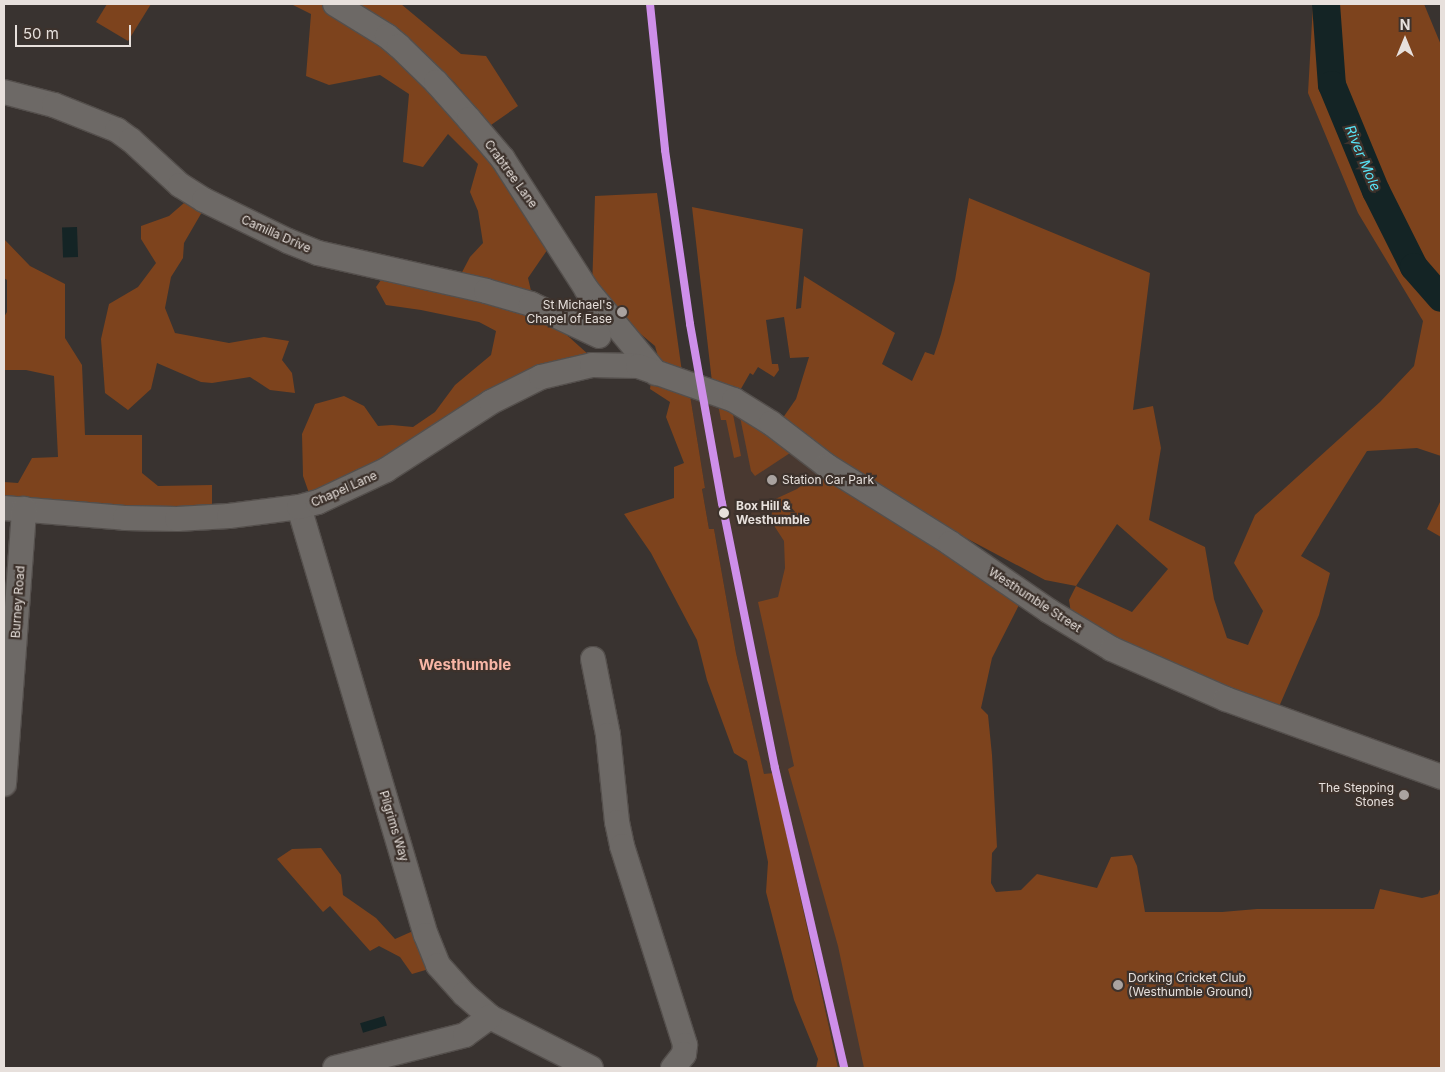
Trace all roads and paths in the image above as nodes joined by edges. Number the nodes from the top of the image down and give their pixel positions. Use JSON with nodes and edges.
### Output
{"nodes":[{"id":1,"x":335,"y":4,"type":"edge"},
{"id":2,"x":4,"y":92,"type":"edge"},
{"id":3,"x":647,"y":369,"type":"junction"},
{"id":4,"x":299,"y":507,"type":"junction"},
{"id":5,"x":14,"y":509,"type":"edge"},
{"id":6,"x":593,"y":659,"type":"dead end"},
{"id":7,"x":1441,"y":778,"type":"edge"},
{"id":8,"x":4,"y":784,"type":"edge"},
{"id":9,"x":490,"y":1017,"type":"junction"},
{"id":10,"x":335,"y":1068,"type":"edge"},
{"id":11,"x":592,"y":1068,"type":"edge"},
{"id":12,"x":673,"y":1068,"type":"edge"}],
"edges":[{"from":1,"to":3,"type":"street","name":"Crabtree Lane"},
{"from":2,"to":3,"type":"street","name":"Camilla Drive"},
{"from":3,"to":4,"type":"street","name":"Chapel Lane"},
{"from":3,"to":7,"type":"street","name":"Westhumble Street"},
{"from":4,"to":5,"type":"street","name":"Chapel Lane"},
{"from":4,"to":9,"type":"street","name":"Pilgrims Way"},
{"from":5,"to":8,"type":"street","name":"Burney Road"},
{"from":6,"to":12,"type":"street"},
{"from":9,"to":10,"type":"street"},
{"from":9,"to":11,"type":"street","name":"Pilgrims Way"}]}
